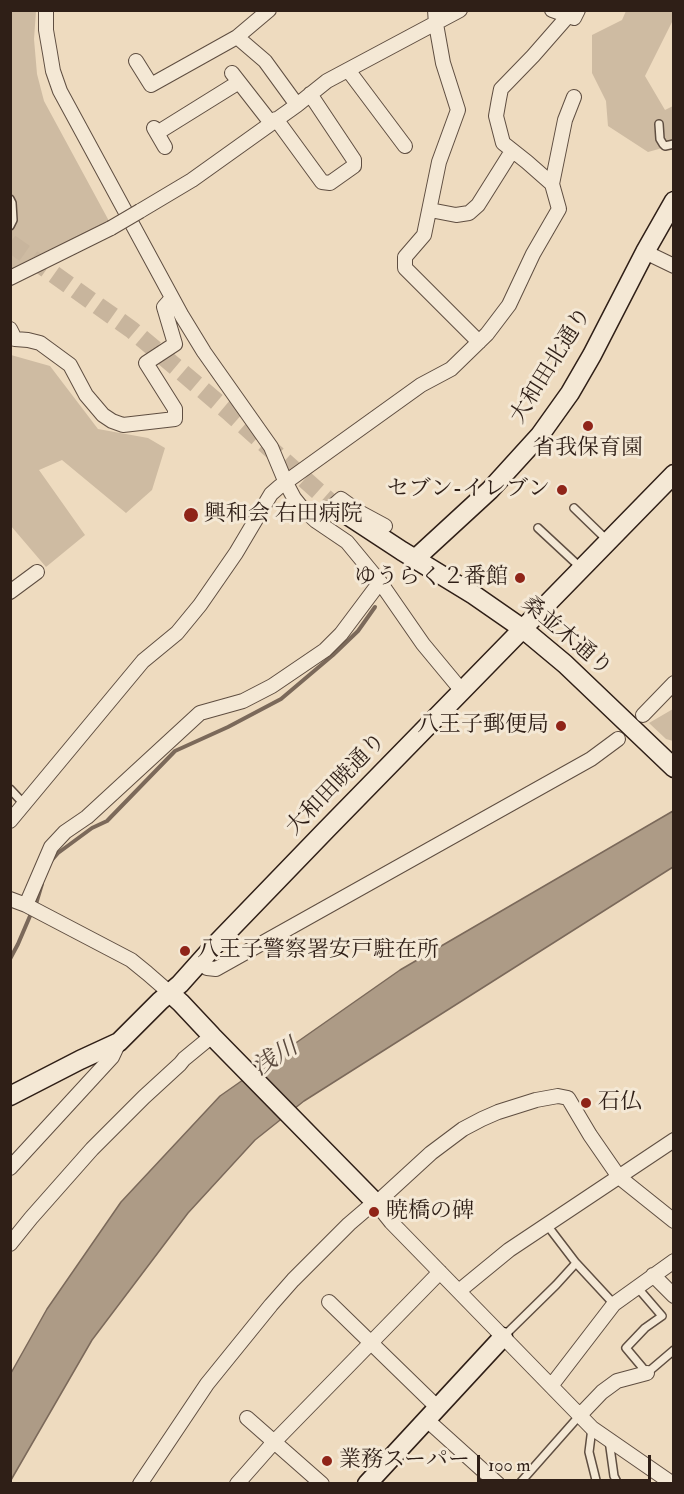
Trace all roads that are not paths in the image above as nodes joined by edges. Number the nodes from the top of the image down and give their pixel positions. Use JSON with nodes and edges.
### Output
{"nodes":[{"id":1,"x":46,"y":10,"type":"edge"},
{"id":2,"x":269,"y":10,"type":"edge"},
{"id":3,"x":460,"y":10,"type":"edge"},
{"id":4,"x":552,"y":10,"type":"edge"},
{"id":5,"x":573,"y":13,"type":"edge"},
{"id":6,"x":435,"y":17,"type":"edge"},
{"id":7,"x":237,"y":37,"type":"junction"},
{"id":8,"x":136,"y":61,"type":"dead end"},
{"id":9,"x":348,"y":70,"type":"junction"},
{"id":10,"x":310,"y":94,"type":"junction"},
{"id":11,"x":574,"y":97,"type":"dead end"},
{"id":12,"x":297,"y":105,"type":"junction"},
{"id":13,"x":274,"y":121,"type":"junction"},
{"id":14,"x":659,"y":124,"type":"dead end"},
{"id":15,"x":674,"y":144,"type":"edge"},
{"id":16,"x":405,"y":146,"type":"dead end"},
{"id":17,"x":165,"y":147,"type":"dead end"},
{"id":18,"x":512,"y":151,"type":"junction"},
{"id":19,"x":552,"y":184,"type":"junction"},
{"id":20,"x":10,"y":200,"type":"edge"},
{"id":21,"x":674,"y":201,"type":"edge"},
{"id":22,"x":430,"y":210,"type":"junction"},
{"id":23,"x":10,"y":226,"type":"edge"},
{"id":24,"x":645,"y":252,"type":"junction"},
{"id":25,"x":674,"y":266,"type":"edge"},
{"id":26,"x":10,"y":278,"type":"edge"},
{"id":27,"x":172,"y":298,"type":"junction"},
{"id":28,"x":10,"y":329,"type":"edge"},
{"id":29,"x":478,"y":342,"type":"junction"},
{"id":30,"x":674,"y":474,"type":"edge"},
{"id":31,"x":286,"y":483,"type":"junction"},
{"id":32,"x":574,"y":508,"type":"dead end"},
{"id":33,"x":338,"y":509,"type":"tunnel mouth"},
{"id":34,"x":316,"y":521,"type":"junction"},
{"id":35,"x":385,"y":526,"type":"dead end"},
{"id":36,"x":538,"y":528,"type":"dead end"},
{"id":37,"x":608,"y":541,"type":"junction"},
{"id":38,"x":415,"y":560,"type":"junction"},
{"id":39,"x":582,"y":568,"type":"junction"},
{"id":40,"x":38,"y":572,"type":"dead end"},
{"id":41,"x":380,"y":582,"type":"junction"},
{"id":42,"x":10,"y":592,"type":"edge"},
{"id":43,"x":523,"y":629,"type":"junction"},
{"id":44,"x":674,"y":683,"type":"edge"},
{"id":45,"x":462,"y":691,"type":"junction"},
{"id":46,"x":643,"y":715,"type":"dead end"},
{"id":47,"x":618,"y":739,"type":"dead end"},
{"id":48,"x":674,"y":768,"type":"edge"},
{"id":49,"x":10,"y":789,"type":"edge"},
{"id":50,"x":24,"y":804,"type":"junction"},
{"id":51,"x":10,"y":821,"type":"edge"},
{"id":52,"x":10,"y":900,"type":"edge"},
{"id":53,"x":26,"y":905,"type":"junction"},
{"id":54,"x":201,"y":962,"type":"junction"},
{"id":55,"x":170,"y":993,"type":"junction"},
{"id":56,"x":215,"y":1039,"type":"junction"},
{"id":57,"x":119,"y":1042,"type":"junction"},
{"id":58,"x":10,"y":1096,"type":"edge"},
{"id":59,"x":674,"y":1140,"type":"edge"},
{"id":60,"x":10,"y":1168,"type":"edge"},
{"id":61,"x":619,"y":1177,"type":"junction"},
{"id":62,"x":372,"y":1199,"type":"junction"},
{"id":63,"x":674,"y":1221,"type":"edge"},
{"id":64,"x":547,"y":1225,"type":"junction"},
{"id":65,"x":10,"y":1244,"type":"edge"},
{"id":66,"x":674,"y":1261,"type":"edge"},
{"id":67,"x":576,"y":1263,"type":"junction"},
{"id":68,"x":440,"y":1272,"type":"junction"},
{"id":69,"x":653,"y":1275,"type":"junction"},
{"id":70,"x":637,"y":1287,"type":"junction"},
{"id":71,"x":459,"y":1292,"type":"junction"},
{"id":72,"x":674,"y":1296,"type":"edge"},
{"id":73,"x":329,"y":1302,"type":"dead end"},
{"id":74,"x":614,"y":1304,"type":"junction"},
{"id":75,"x":503,"y":1337,"type":"junction"},
{"id":76,"x":370,"y":1343,"type":"junction"},
{"id":77,"x":674,"y":1350,"type":"edge"},
{"id":78,"x":647,"y":1373,"type":"junction"},
{"id":79,"x":551,"y":1386,"type":"junction"},
{"id":80,"x":432,"y":1414,"type":"junction"},
{"id":81,"x":580,"y":1415,"type":"junction"},
{"id":82,"x":248,"y":1418,"type":"dead end"},
{"id":83,"x":592,"y":1428,"type":"junction"},
{"id":84,"x":609,"y":1439,"type":"junction"},
{"id":85,"x":274,"y":1442,"type":"junction"},
{"id":86,"x":140,"y":1484,"type":"edge"},
{"id":87,"x":237,"y":1484,"type":"edge"},
{"id":88,"x":322,"y":1484,"type":"edge"},
{"id":89,"x":367,"y":1484,"type":"edge"},
{"id":90,"x":498,"y":1484,"type":"edge"},
{"id":91,"x":519,"y":1484,"type":"edge"},
{"id":92,"x":597,"y":1484,"type":"edge"},
{"id":93,"x":618,"y":1484,"type":"edge"},
{"id":94,"x":673,"y":1484,"type":"edge"}],
"edges":[{"from":1,"to":27,"type":"street"},
{"from":2,"to":7,"type":"street"},
{"from":3,"to":6,"type":"street"},
{"from":4,"to":5,"type":"street"},
{"from":5,"to":18,"type":"street"},
{"from":6,"to":9,"type":"street"},
{"from":6,"to":22,"type":"street"},
{"from":7,"to":8,"type":"street"},
{"from":7,"to":12,"type":"street"},
{"from":9,"to":10,"type":"street"},
{"from":9,"to":16,"type":"street"},
{"from":10,"to":12,"type":"street"},
{"from":10,"to":13,"type":"street"},
{"from":11,"to":19,"type":"street"},
{"from":12,"to":13,"type":"street"},
{"from":13,"to":17,"type":"street"},
{"from":13,"to":26,"type":"street","bridge":true},
{"from":14,"to":15,"type":"lane"},
{"from":18,"to":19,"type":"street"},
{"from":18,"to":22,"type":"street"},
{"from":19,"to":29,"type":"street"},
{"from":20,"to":23,"type":"lane"},
{"from":21,"to":24,"type":"street","name":"大和田北通り"},
{"from":22,"to":29,"type":"street"},
{"from":24,"to":25,"type":"street"},
{"from":24,"to":38,"type":"street","name":"大和田北通り"},
{"from":27,"to":28,"type":"street"},
{"from":27,"to":31,"type":"street"},
{"from":29,"to":31,"type":"street"},
{"from":30,"to":37,"type":"street","name":"大和田暁通り"},
{"from":31,"to":34,"type":"street"},
{"from":31,"to":50,"type":"street"},
{"from":32,"to":37,"type":"lane"},
{"from":33,"to":38,"type":"street","name":"桑並木通り"},
{"from":34,"to":35,"type":"street"},
{"from":34,"to":41,"type":"street"},
{"from":36,"to":39,"type":"lane"},
{"from":37,"to":39,"type":"street","name":"大和田暁通り"},
{"from":38,"to":43,"type":"street","name":"桑並木通り"},
{"from":39,"to":43,"type":"street","name":"大和田暁通り"},
{"from":40,"to":42,"type":"street"},
{"from":41,"to":45,"type":"street"},
{"from":41,"to":53,"type":"street"},
{"from":43,"to":45,"type":"street","name":"大和田暁通り"},
{"from":43,"to":48,"type":"street","name":"桑並木通り"},
{"from":44,"to":46,"type":"street"},
{"from":45,"to":54,"type":"street","name":"大和田暁通り"},
{"from":47,"to":54,"type":"street"},
{"from":49,"to":50,"type":"lane"},
{"from":50,"to":51,"type":"street"},
{"from":52,"to":53,"type":"street"},
{"from":53,"to":55,"type":"street"},
{"from":54,"to":55,"type":"street","name":"大和田暁通り"},
{"from":55,"to":56,"type":"street"},
{"from":55,"to":57,"type":"street","name":"大和田暁通り"},
{"from":56,"to":62,"type":"street"},
{"from":56,"to":65,"type":"street"},
{"from":57,"to":58,"type":"street","name":"大和田暁通り"},
{"from":57,"to":60,"type":"street"},
{"from":59,"to":61,"type":"street"},
{"from":61,"to":62,"type":"street"},
{"from":61,"to":63,"type":"street"},
{"from":61,"to":64,"type":"street"},
{"from":62,"to":68,"type":"street"},
{"from":62,"to":86,"type":"street"},
{"from":64,"to":67,"type":"lane"},
{"from":64,"to":71,"type":"street"},
{"from":66,"to":69,"type":"street"},
{"from":67,"to":74,"type":"lane"},
{"from":67,"to":75,"type":"lane"},
{"from":68,"to":71,"type":"street"},
{"from":68,"to":76,"type":"street"},
{"from":69,"to":70,"type":"street"},
{"from":69,"to":72,"type":"street"},
{"from":70,"to":74,"type":"street"},
{"from":70,"to":78,"type":"lane"},
{"from":71,"to":75,"type":"street"},
{"from":73,"to":76,"type":"street"},
{"from":74,"to":79,"type":"street"},
{"from":75,"to":79,"type":"street"},
{"from":75,"to":80,"type":"street"},
{"from":76,"to":80,"type":"street"},
{"from":76,"to":85,"type":"street"},
{"from":77,"to":78,"type":"lane"},
{"from":78,"to":81,"type":"street"},
{"from":79,"to":81,"type":"street"},
{"from":80,"to":89,"type":"street"},
{"from":80,"to":90,"type":"street"},
{"from":81,"to":83,"type":"street"},
{"from":81,"to":91,"type":"lane"},
{"from":82,"to":85,"type":"street"},
{"from":83,"to":84,"type":"street"},
{"from":83,"to":92,"type":"lane"},
{"from":84,"to":93,"type":"lane"},
{"from":84,"to":94,"type":"street"},
{"from":85,"to":87,"type":"street"},
{"from":85,"to":88,"type":"street"}]}
